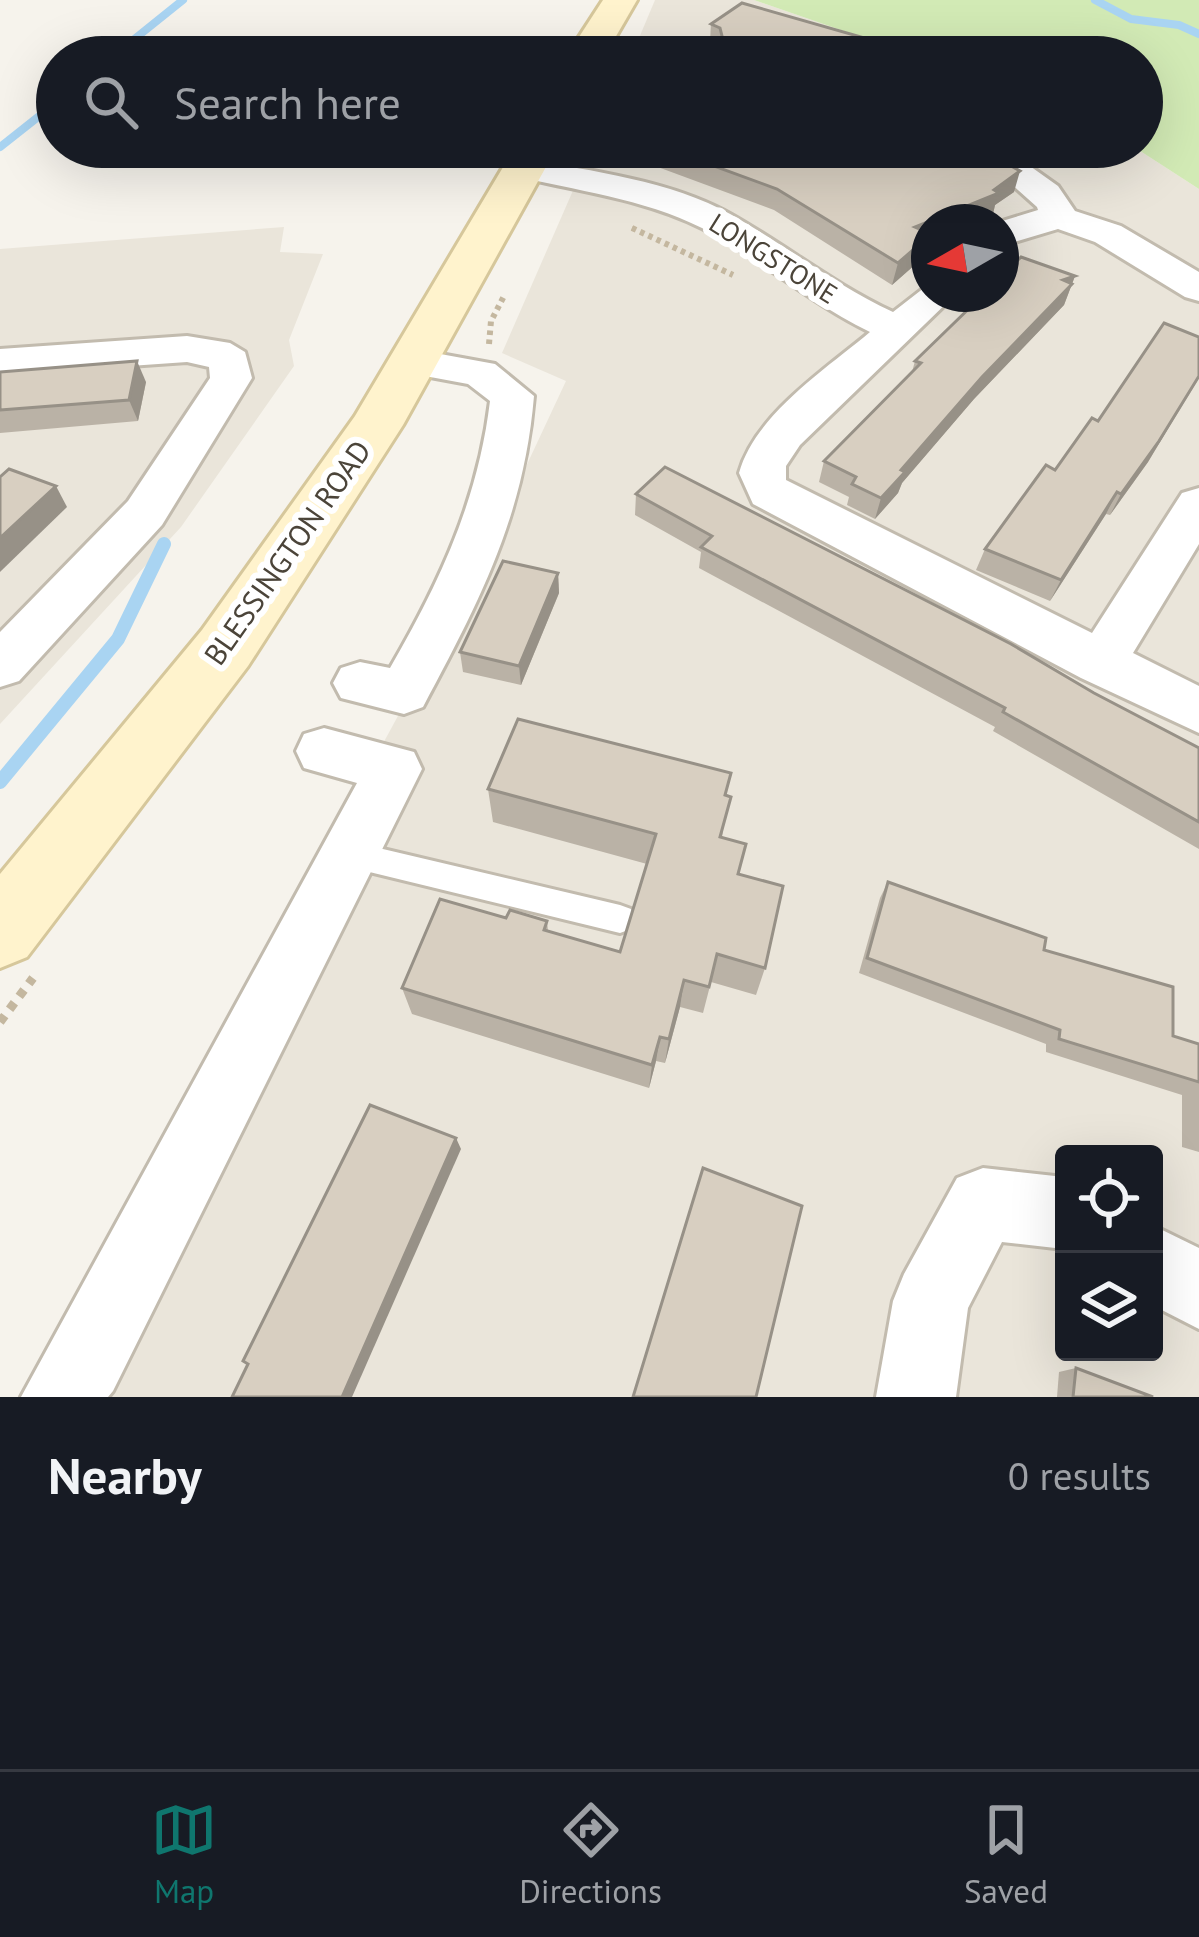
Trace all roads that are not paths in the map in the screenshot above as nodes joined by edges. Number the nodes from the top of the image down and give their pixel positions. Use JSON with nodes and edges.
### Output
{"nodes":[{"id":1,"x":620,"y":0,"type":"edge"},
{"id":2,"x":598,"y":36,"type":"edge"},
{"id":3,"x":524,"y":168,"type":"edge"},
{"id":4,"x":564,"y":168,"type":"edge"},
{"id":5,"x":1003,"y":168,"type":"edge"},
{"id":6,"x":1060,"y":218,"type":"junction"},
{"id":7,"x":1019,"y":226,"type":"edge"},
{"id":8,"x":1199,"y":289,"type":"edge"},
{"id":9,"x":916,"y":312,"type":"edge"},
{"id":10,"x":897,"y":330,"type":"junction"},
{"id":11,"x":0,"y":362,"type":"edge"},
{"id":12,"x":413,"y":362,"type":"junction"},
{"id":13,"x":1191,"y":534,"type":"edge"},
{"id":14,"x":1100,"y":663,"type":"junction"},
{"id":15,"x":0,"y":666,"type":"edge"},
{"id":16,"x":361,"y":683,"type":"dead end"},
{"id":17,"x":1199,"y":711,"type":"edge"},
{"id":18,"x":324,"y":751,"type":"dead end"},
{"id":19,"x":350,"y":854,"type":"junction"},
{"id":20,"x":620,"y":919,"type":"dead end"},
{"id":21,"x":0,"y":932,"type":"edge"},
{"id":22,"x":1055,"y":1212,"type":"edge"},
{"id":23,"x":1163,"y":1269,"type":"edge"},
{"id":24,"x":1199,"y":1291,"type":"edge"},
{"id":25,"x":61,"y":1397,"type":"edge"},
{"id":26,"x":916,"y":1397,"type":"edge"}],
"edges":[{"from":1,"to":2,"type":"main road"},
{"from":3,"to":12,"type":"main road","name":"BLESSINGTON ROAD"},
{"from":4,"to":10,"type":"street","name":"LONGSTONE"},
{"from":5,"to":6,"type":"street"},
{"from":6,"to":7,"type":"street"},
{"from":6,"to":8,"type":"street"},
{"from":9,"to":10,"type":"street"},
{"from":10,"to":14,"type":"street"},
{"from":11,"to":15,"type":"street"},
{"from":12,"to":16,"type":"street"},
{"from":12,"to":21,"type":"main road","name":"BLESSINGTON ROAD"},
{"from":13,"to":14,"type":"street"},
{"from":14,"to":17,"type":"street"},
{"from":18,"to":19,"type":"street"},
{"from":19,"to":20,"type":"lane"},
{"from":19,"to":25,"type":"street"},
{"from":22,"to":26,"type":"street"},
{"from":23,"to":24,"type":"street"}]}
